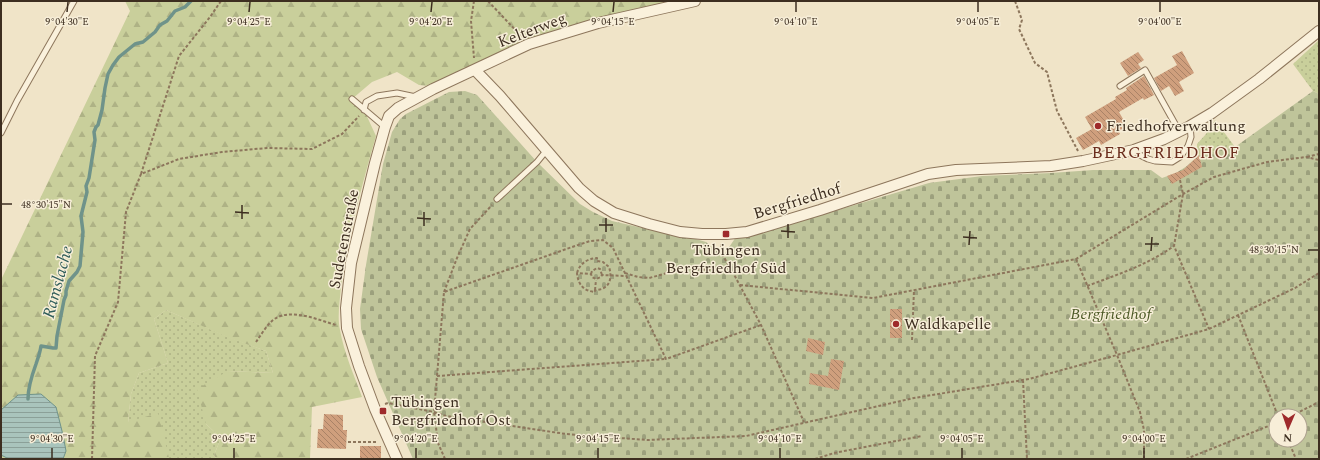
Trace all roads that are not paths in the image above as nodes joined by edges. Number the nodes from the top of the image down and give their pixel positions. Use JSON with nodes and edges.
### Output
{"nodes":[{"id":1,"x":74,"y":1,"type":"edge"},
{"id":2,"x":695,"y":1,"type":"edge"},
{"id":3,"x":1319,"y":31,"type":"edge"},
{"id":4,"x":475,"y":70,"type":"junction"},
{"id":5,"x":1120,"y":86,"type":"dead end"},
{"id":6,"x":417,"y":98,"type":"junction"},
{"id":7,"x":352,"y":99,"type":"dead end"},
{"id":8,"x":364,"y":110,"type":"junction"},
{"id":9,"x":1190,"y":126,"type":"junction"},
{"id":10,"x":385,"y":127,"type":"junction"},
{"id":11,"x":1179,"y":131,"type":"junction"},
{"id":12,"x":1,"y":134,"type":"edge"},
{"id":13,"x":1134,"y":150,"type":"junction"},
{"id":14,"x":546,"y":151,"type":"junction"},
{"id":15,"x":497,"y":199,"type":"road end"},
{"id":16,"x":397,"y":459,"type":"edge"}],
"edges":[{"from":1,"to":12,"type":"lane"},
{"from":2,"to":4,"type":"street","name":"Kelterweg"},
{"from":3,"to":9,"type":"street","name":"Bergfriedhof"},
{"from":4,"to":6,"type":"street","name":"Sudetenstraße"},
{"from":4,"to":14,"type":"street","name":"Bergfriedhof"},
{"from":5,"to":11,"type":"lane"},
{"from":6,"to":8,"type":"lane"},
{"from":6,"to":10,"type":"street","name":"Sudetenstraße"},
{"from":7,"to":8,"type":"lane"},
{"from":8,"to":10,"type":"lane"},
{"from":9,"to":11,"type":"street","name":"Bergfriedhof"},
{"from":9,"to":13,"type":"lane"},
{"from":10,"to":16,"type":"street","name":"Sudetenstraße"},
{"from":11,"to":13,"type":"street","name":"Bergfriedhof"},
{"from":13,"to":14,"type":"street","name":"Bergfriedhof"},
{"from":14,"to":15,"type":"lane"}]}
